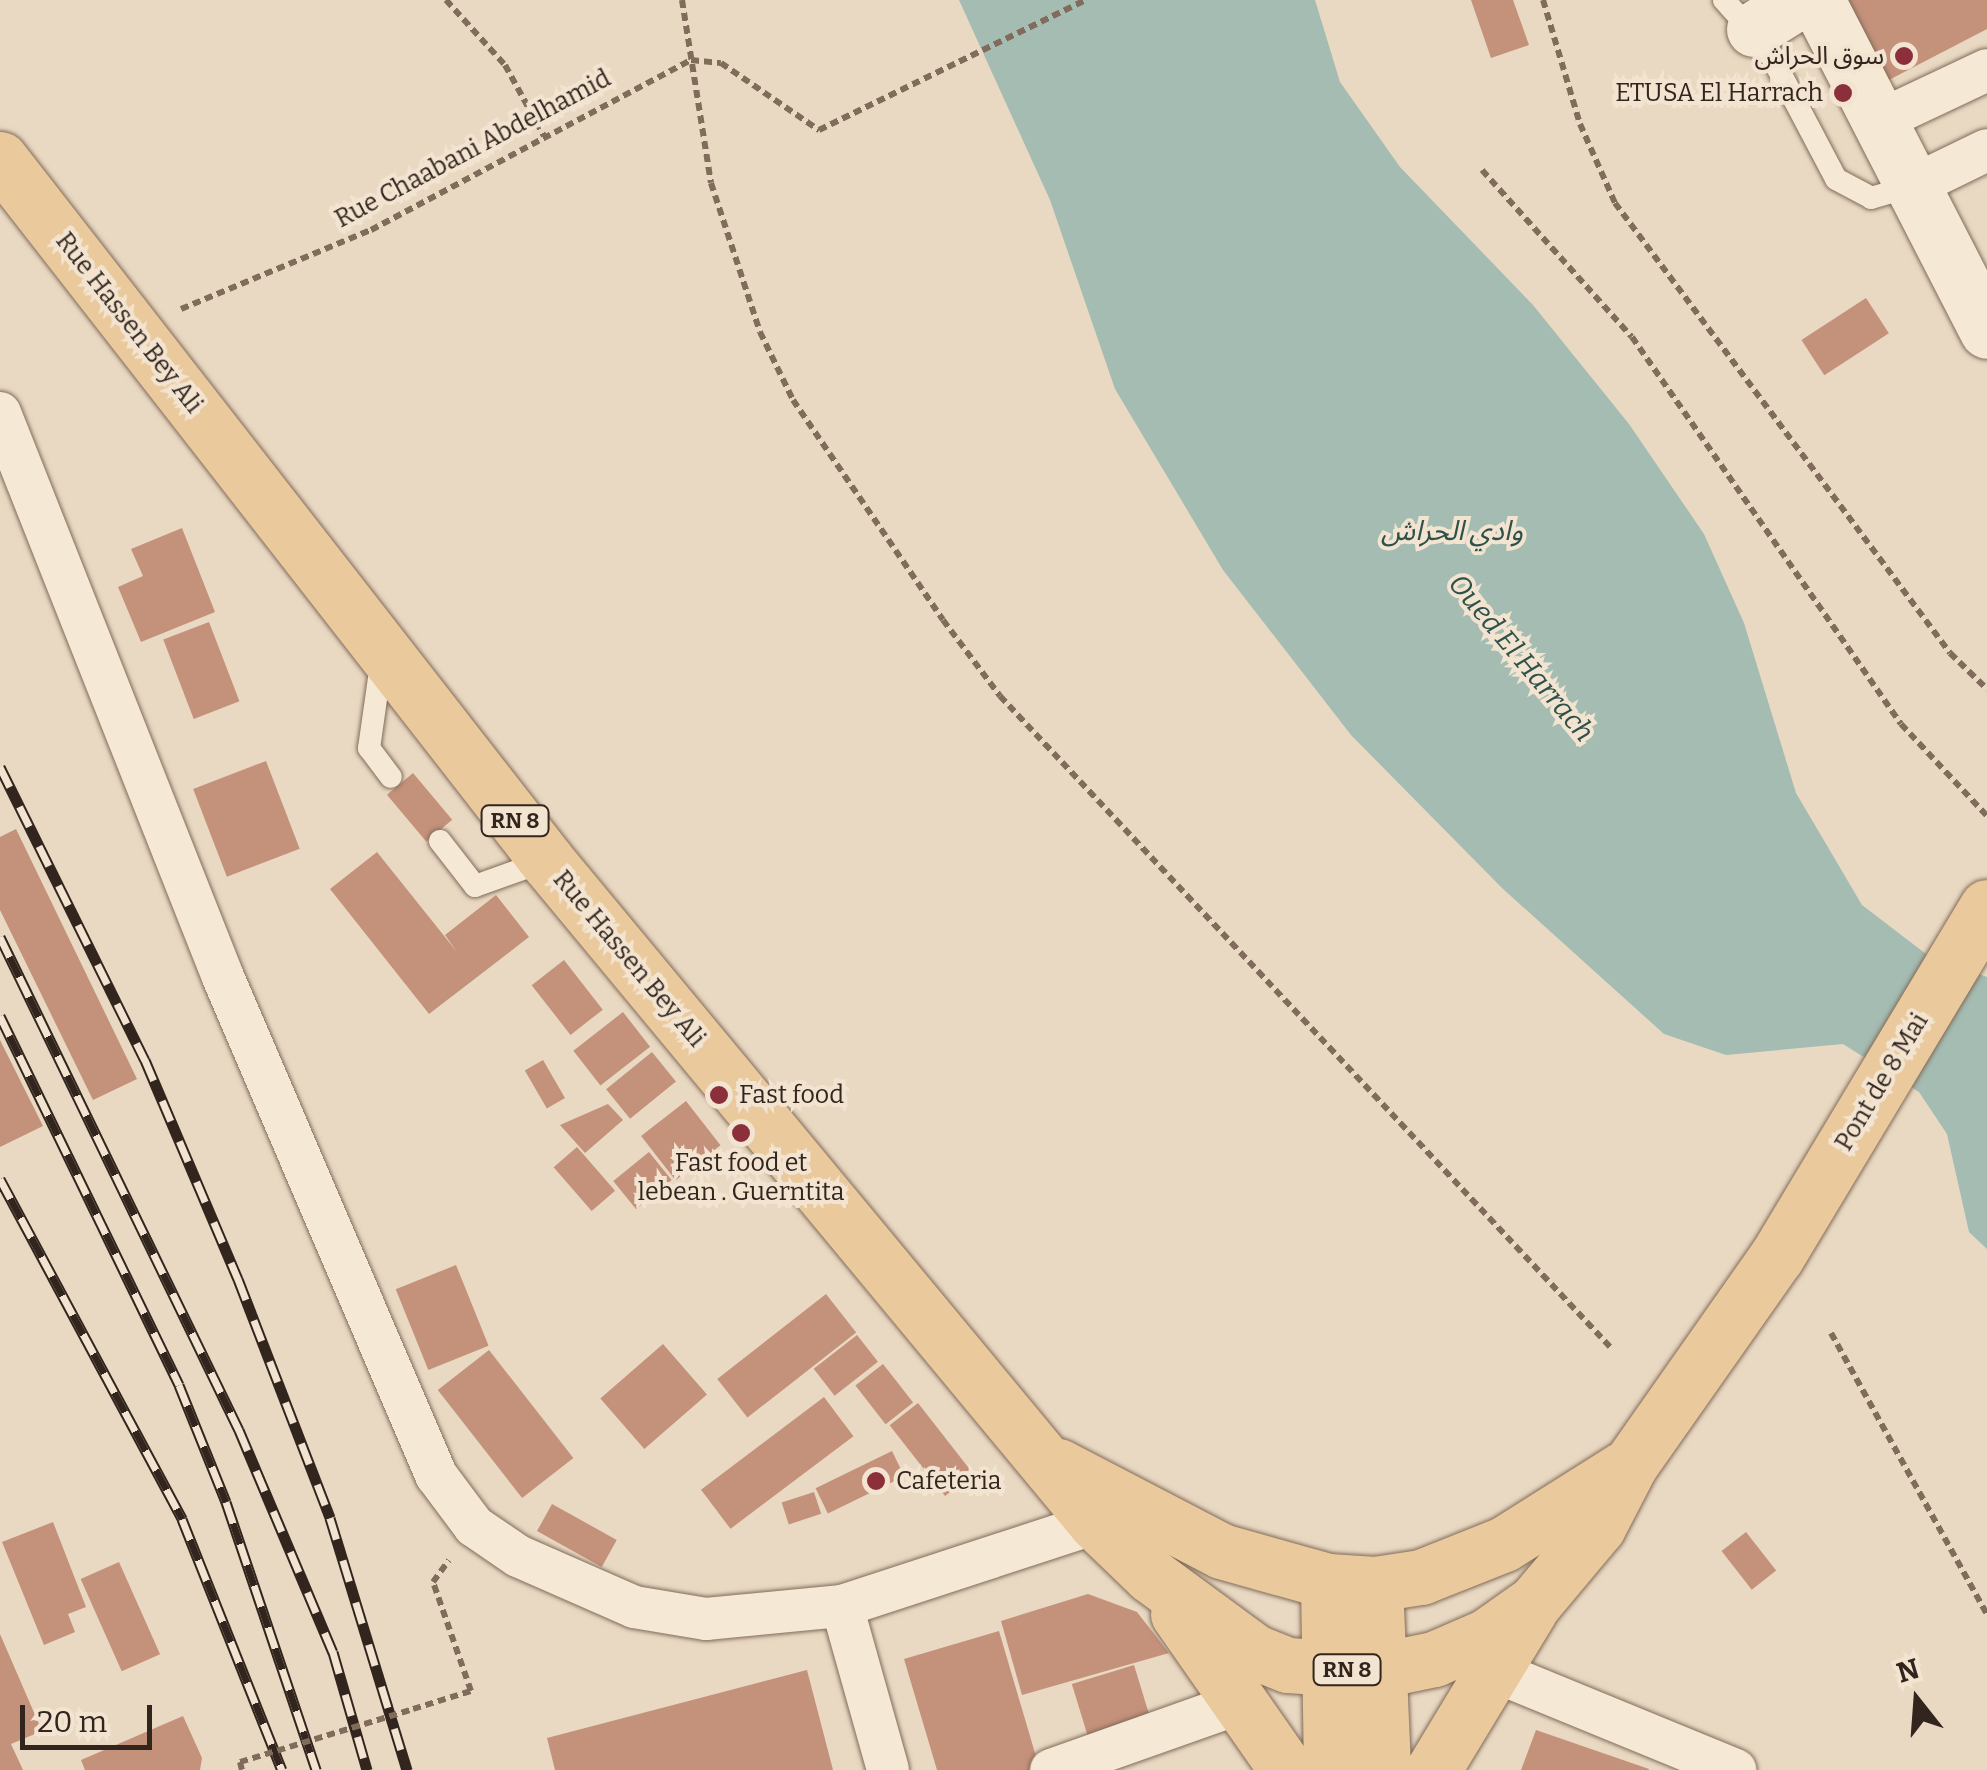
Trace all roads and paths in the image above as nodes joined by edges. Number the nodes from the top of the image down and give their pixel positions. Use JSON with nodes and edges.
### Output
{"nodes":[{"id":1,"x":446,"y":0,"type":"edge"},
{"id":2,"x":682,"y":0,"type":"edge"},
{"id":3,"x":1085,"y":0,"type":"edge"},
{"id":4,"x":1543,"y":0,"type":"edge"},
{"id":5,"x":1800,"y":0,"type":"edge"},
{"id":6,"x":1817,"y":0,"type":"edge"},
{"id":7,"x":1739,"y":14,"type":"edge"},
{"id":8,"x":690,"y":60,"type":"junction"},
{"id":9,"x":1987,"y":70,"type":"edge"},
{"id":10,"x":1879,"y":121,"type":"junction"},
{"id":11,"x":544,"y":136,"type":"junction"},
{"id":12,"x":1987,"y":150,"type":"edge"},
{"id":13,"x":0,"y":159,"type":"edge"},
{"id":14,"x":1482,"y":170,"type":"dead end"},
{"id":15,"x":1913,"y":186,"type":"junction"},
{"id":16,"x":134,"y":329,"type":"junction"},
{"id":17,"x":1987,"y":332,"type":"edge"},
{"id":18,"x":0,"y":413,"type":"edge"},
{"id":19,"x":382,"y":654,"type":"junction"},
{"id":20,"x":1987,"y":689,"type":"edge"},
{"id":21,"x":391,"y":777,"type":"dead end"},
{"id":22,"x":1987,"y":816,"type":"edge"},
{"id":23,"x":440,"y":840,"type":"dead end"},
{"id":24,"x":546,"y":861,"type":"junction"},
{"id":25,"x":1987,"y":907,"type":"edge"},
{"id":26,"x":1831,"y":1333,"type":"dead end"},
{"id":27,"x":1613,"y":1350,"type":"dead end"},
{"id":28,"x":1052,"y":1464,"type":"junction"},
{"id":29,"x":1630,"y":1464,"type":"junction"},
{"id":30,"x":1096,"y":1522,"type":"junction"},
{"id":31,"x":1150,"y":1575,"type":"junction"},
{"id":32,"x":433,"y":1582,"type":"dead end"},
{"id":33,"x":1351,"y":1582,"type":"junction"},
{"id":34,"x":1536,"y":1602,"type":"junction"},
{"id":35,"x":842,"y":1606,"type":"junction"},
{"id":36,"x":1987,"y":1615,"type":"edge"},
{"id":37,"x":1350,"y":1670,"type":"junction"},
{"id":38,"x":1494,"y":1671,"type":"junction"},
{"id":39,"x":1240,"y":1703,"type":"junction"},
{"id":40,"x":1094,"y":1763,"type":"edge"},
{"id":41,"x":241,"y":1766,"type":"edge"},
{"id":42,"x":888,"y":1770,"type":"edge"},
{"id":43,"x":1052,"y":1770,"type":"edge"},
{"id":44,"x":1288,"y":1770,"type":"edge"},
{"id":45,"x":1331,"y":1770,"type":"edge"},
{"id":46,"x":1383,"y":1770,"type":"edge"},
{"id":47,"x":1433,"y":1770,"type":"edge"},
{"id":48,"x":1735,"y":1770,"type":"edge"}],
"edges":[{"from":1,"to":11,"type":"path"},
{"from":2,"to":8,"type":"path"},
{"from":3,"to":8,"type":"path"},
{"from":4,"to":20,"type":"path"},
{"from":5,"to":7,"type":"street"},
{"from":6,"to":10,"type":"street"},
{"from":7,"to":15,"type":"lane"},
{"from":8,"to":11,"type":"path","name":"Rue Chaabani Abdelhamid"},
{"from":8,"to":27,"type":"path"},
{"from":9,"to":10,"type":"street"},
{"from":10,"to":15,"type":"street"},
{"from":11,"to":16,"type":"path","name":"Rue Chaabani Abdelhamid"},
{"from":12,"to":15,"type":"street"},
{"from":13,"to":16,"type":"main road","name":"Rue Hassen Bey Ali","number":"RN 8"},
{"from":14,"to":22,"type":"path"},
{"from":15,"to":17,"type":"street"},
{"from":16,"to":19,"type":"main road","name":"Rue Hassen Bey Ali","number":"RN 8"},
{"from":18,"to":35,"type":"street"},
{"from":19,"to":21,"type":"lane"},
{"from":19,"to":24,"type":"main road","name":"Rue Hassen Bey Ali","number":"RN 8"},
{"from":23,"to":24,"type":"lane"},
{"from":24,"to":28,"type":"main road","name":"Rue Hassen Bey Ali","number":"RN 8"},
{"from":25,"to":29,"type":"main road","name":"Pont de 8 Mai","number":"RN 8"},
{"from":26,"to":36,"type":"path"},
{"from":28,"to":30,"type":"main road","number":"RN 8"},
{"from":28,"to":33,"type":"main road","number":"RN 8"},
{"from":29,"to":33,"type":"main road","number":"RN 8"},
{"from":29,"to":34,"type":"main road","number":"RN 8"},
{"from":30,"to":31,"type":"main road","number":"RN 8"},
{"from":30,"to":35,"type":"street"},
{"from":31,"to":37,"type":"main road","number":"RN 8"},
{"from":31,"to":39,"type":"main road"},
{"from":32,"to":41,"type":"path","bridge":true},
{"from":33,"to":37,"type":"main road"},
{"from":34,"to":37,"type":"main road","number":"RN 8"},
{"from":34,"to":38,"type":"main road"},
{"from":35,"to":42,"type":"street"},
{"from":37,"to":45,"type":"main road"},
{"from":37,"to":46,"type":"main road"},
{"from":38,"to":47,"type":"main road"},
{"from":38,"to":48,"type":"street"},
{"from":39,"to":40,"type":"street"},
{"from":39,"to":44,"type":"main road"},
{"from":40,"to":43,"type":"street"}]}
